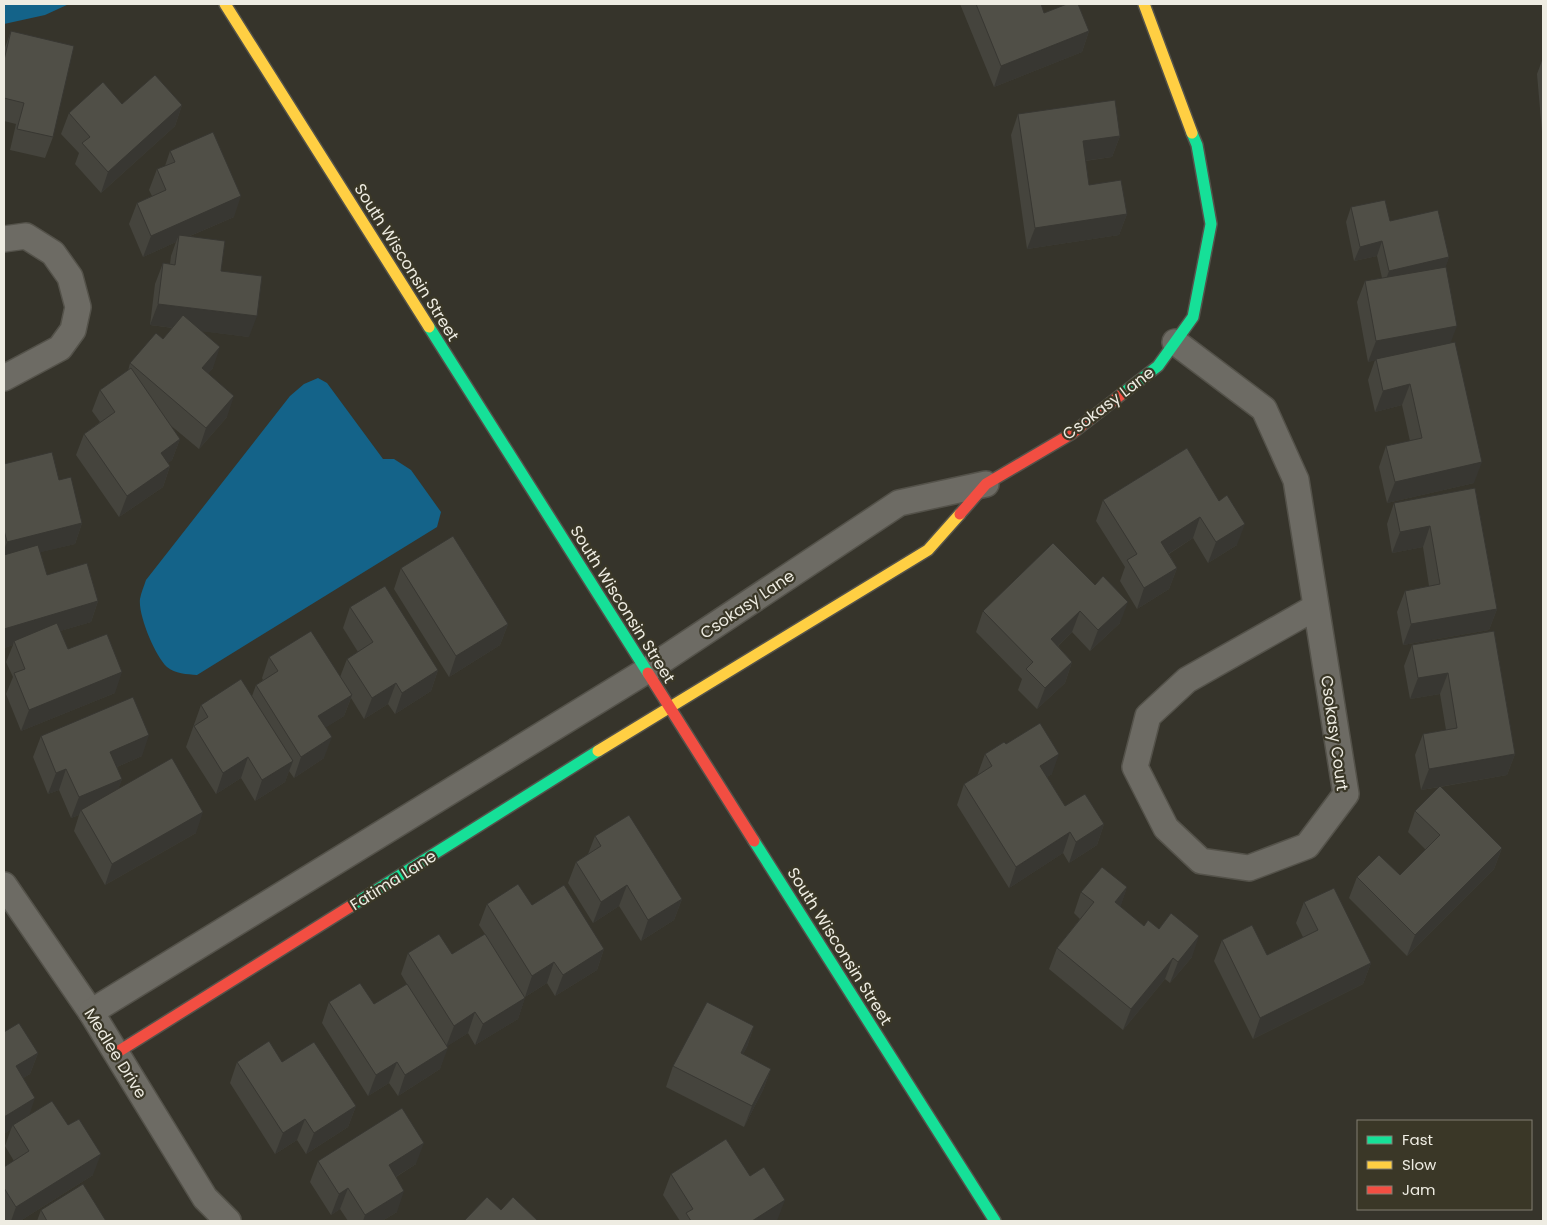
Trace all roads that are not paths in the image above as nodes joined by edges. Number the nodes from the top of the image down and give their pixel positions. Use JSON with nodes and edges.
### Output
{"nodes":[{"id":1,"x":225,"y":4,"type":"edge"},
{"id":2,"x":1144,"y":4,"type":"edge"},
{"id":3,"x":4,"y":239,"type":"edge"},
{"id":4,"x":1175,"y":342,"type":"junction"},
{"id":5,"x":4,"y":378,"type":"edge"},
{"id":6,"x":986,"y":484,"type":"junction"},
{"id":7,"x":1316,"y":607,"type":"junction"},
{"id":8,"x":646,"y":671,"type":"junction"},
{"id":9,"x":669,"y":707,"type":"junction"},
{"id":10,"x":4,"y":885,"type":"edge"},
{"id":11,"x":91,"y":1012,"type":"junction"},
{"id":12,"x":116,"y":1053,"type":"junction"},
{"id":13,"x":228,"y":1221,"type":"edge"},
{"id":14,"x":995,"y":1221,"type":"edge"}],
"edges":[{"from":1,"to":8,"type":"street","name":"South Wisconsin Street"},
{"from":2,"to":4,"type":"street","name":"Csokasy Lane"},
{"from":3,"to":5,"type":"street"},
{"from":4,"to":6,"type":"street","name":"Csokasy Lane"},
{"from":4,"to":7,"type":"street","name":"Csokasy Court"},
{"from":6,"to":8,"type":"street","name":"Csokasy Lane"},
{"from":6,"to":9,"type":"street","name":"Csokasy Lane"},
{"from":7,"to":7,"type":"street","name":"Csokasy Court"},
{"from":8,"to":9,"type":"street","name":"South Wisconsin Street"},
{"from":8,"to":11,"type":"street"},
{"from":9,"to":12,"type":"street","name":"Fatima Lane"},
{"from":9,"to":14,"type":"street","name":"South Wisconsin Street"},
{"from":10,"to":11,"type":"street","name":"Medlee Drive"},
{"from":11,"to":12,"type":"street","name":"Medlee Drive"},
{"from":12,"to":13,"type":"street","name":"Medlee Drive"}]}
